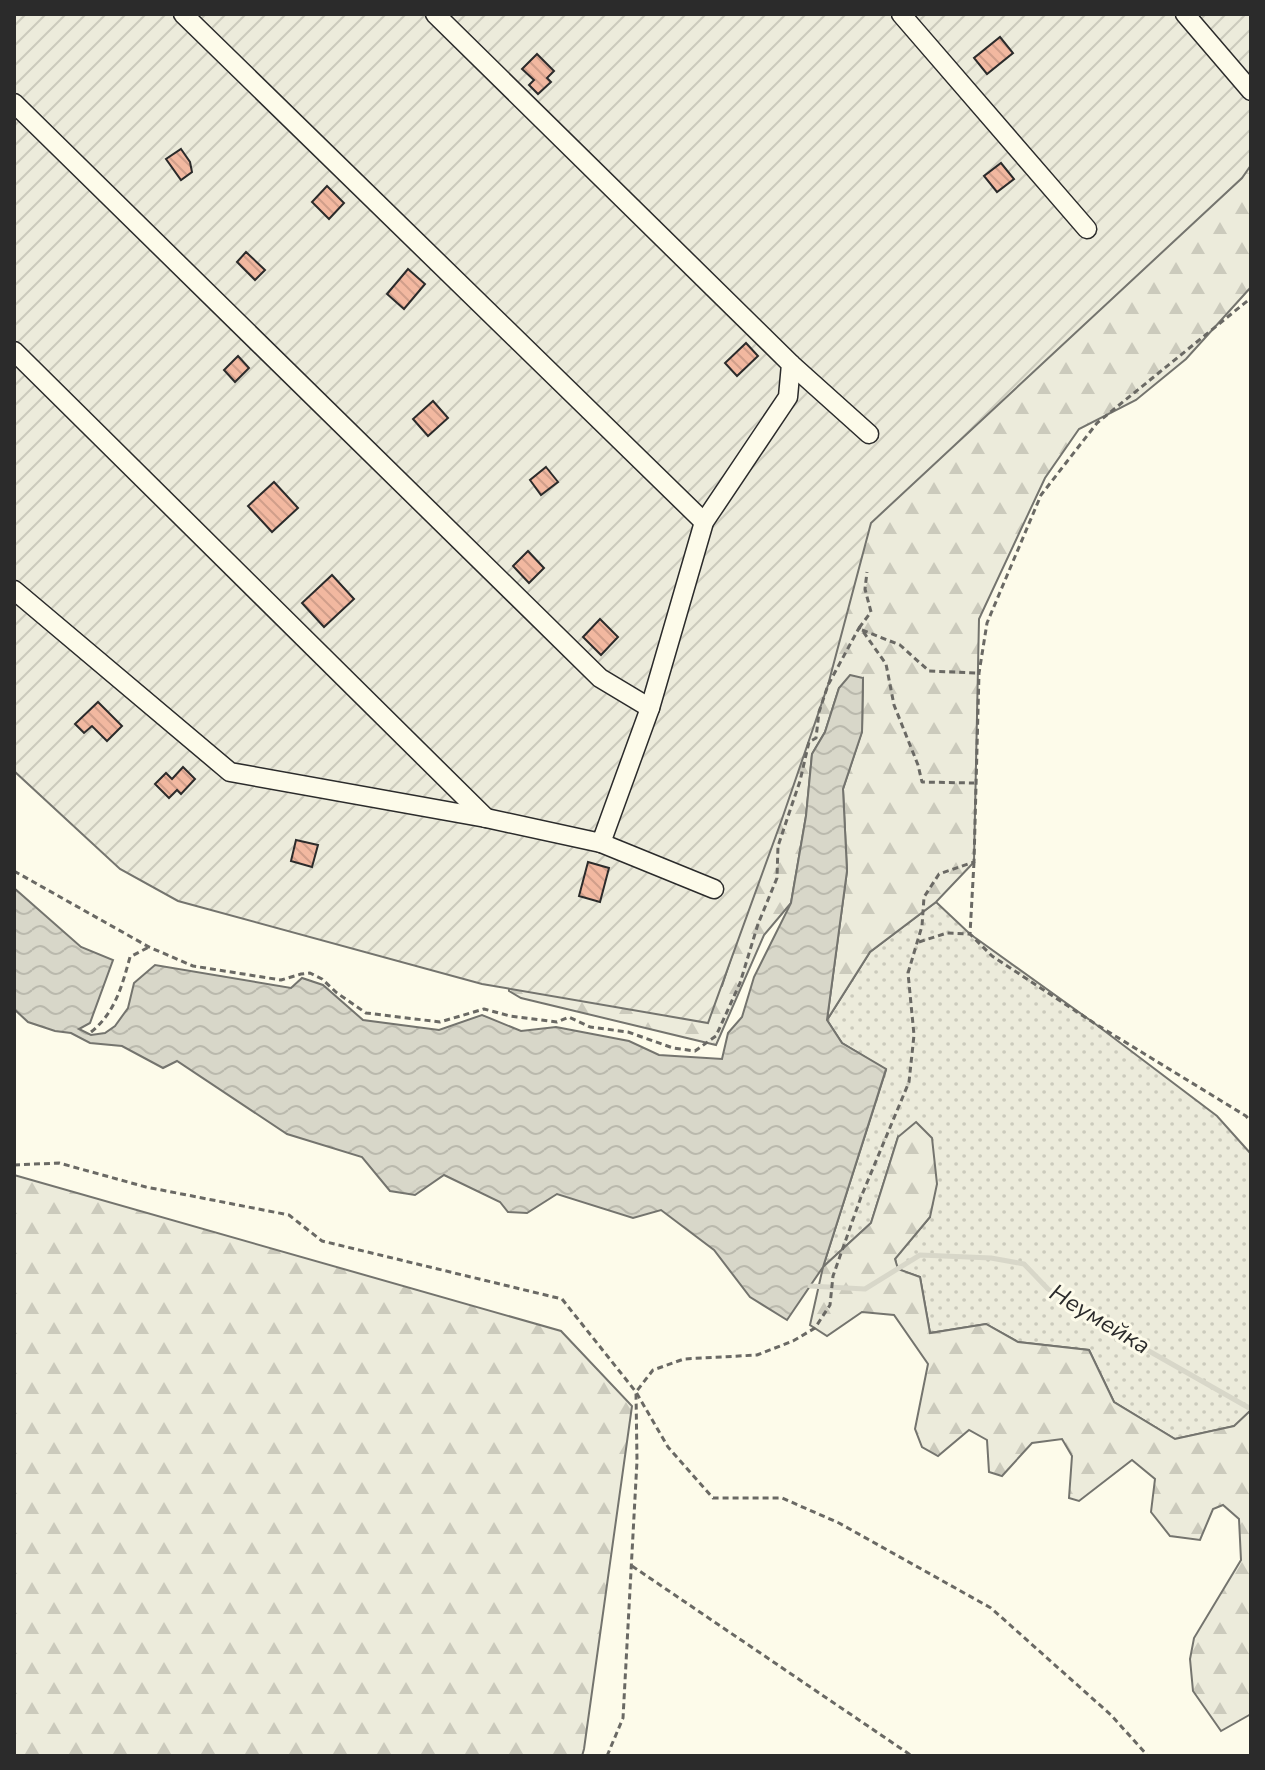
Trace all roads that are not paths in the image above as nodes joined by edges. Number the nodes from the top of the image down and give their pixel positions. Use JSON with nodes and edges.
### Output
{"nodes":[{"id":1,"x":183,"y":14,"type":"edge"},
{"id":2,"x":435,"y":14,"type":"edge"},
{"id":3,"x":901,"y":14,"type":"edge"},
{"id":4,"x":1185,"y":14,"type":"edge"},
{"id":5,"x":1251,"y":91,"type":"edge"},
{"id":6,"x":14,"y":103,"type":"edge"},
{"id":7,"x":1087,"y":229,"type":"dead end"},
{"id":8,"x":14,"y":351,"type":"edge"},
{"id":9,"x":791,"y":364,"type":"junction"},
{"id":10,"x":869,"y":434,"type":"dead end"},
{"id":11,"x":704,"y":522,"type":"junction"},
{"id":12,"x":14,"y":590,"type":"edge"},
{"id":13,"x":650,"y":708,"type":"junction"},
{"id":14,"x":486,"y":818,"type":"junction"},
{"id":15,"x":601,"y":843,"type":"junction"},
{"id":16,"x":714,"y":889,"type":"dead end"}],
"edges":[{"from":1,"to":11,"type":"street"},
{"from":2,"to":9,"type":"street"},
{"from":3,"to":7,"type":"street"},
{"from":4,"to":5,"type":"street"},
{"from":6,"to":13,"type":"street"},
{"from":8,"to":14,"type":"street"},
{"from":9,"to":10,"type":"street"},
{"from":9,"to":11,"type":"street"},
{"from":11,"to":13,"type":"street"},
{"from":12,"to":14,"type":"street"},
{"from":13,"to":15,"type":"street"},
{"from":14,"to":15,"type":"street"},
{"from":15,"to":16,"type":"street"}]}
